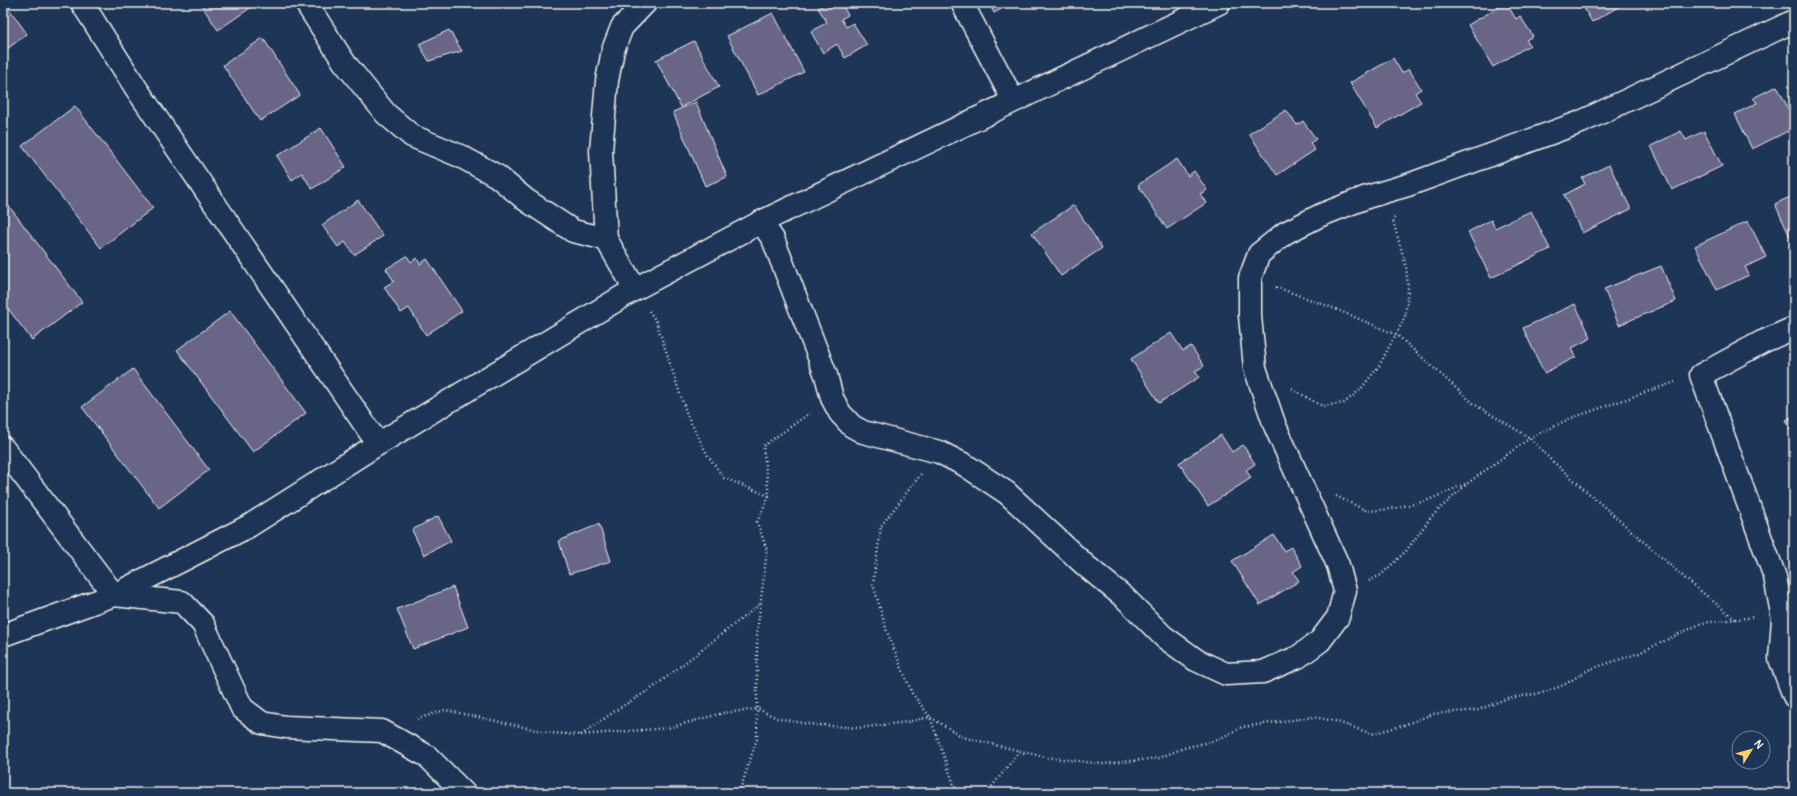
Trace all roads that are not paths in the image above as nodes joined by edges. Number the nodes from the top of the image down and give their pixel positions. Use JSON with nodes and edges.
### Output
{"nodes":[{"id":1,"x":82,"y":3,"type":"edge"},
{"id":2,"x":306,"y":3,"type":"edge"},
{"id":3,"x":645,"y":3,"type":"edge"},
{"id":4,"x":962,"y":3,"type":"edge"},
{"id":5,"x":1218,"y":3,"type":"edge"},
{"id":6,"x":1794,"y":21,"type":"edge"},
{"id":7,"x":1013,"y":100,"type":"junction"},
{"id":8,"x":761,"y":222,"type":"junction"},
{"id":9,"x":606,"y":239,"type":"junction"},
{"id":10,"x":635,"y":289,"type":"junction"},
{"id":11,"x":1794,"y":328,"type":"edge"},
{"id":12,"x":378,"y":444,"type":"junction"},
{"id":13,"x":3,"y":448,"type":"edge"},
{"id":14,"x":114,"y":595,"type":"junction"},
{"id":15,"x":3,"y":634,"type":"edge"},
{"id":16,"x":1787,"y":656,"type":"edge"},
{"id":17,"x":1794,"y":696,"type":"edge"},
{"id":18,"x":464,"y":793,"type":"edge"}],
"edges":[{"from":1,"to":12,"type":"street"},
{"from":2,"to":9,"type":"street"},
{"from":3,"to":9,"type":"street"},
{"from":4,"to":7,"type":"street"},
{"from":5,"to":7,"type":"street"},
{"from":6,"to":8,"type":"street"},
{"from":7,"to":8,"type":"street"},
{"from":8,"to":10,"type":"street"},
{"from":9,"to":10,"type":"street"},
{"from":10,"to":12,"type":"street"},
{"from":11,"to":16,"type":"street"},
{"from":12,"to":14,"type":"street"},
{"from":13,"to":14,"type":"street"},
{"from":14,"to":15,"type":"street"},
{"from":14,"to":18,"type":"street"},
{"from":16,"to":17,"type":"street"}]}
